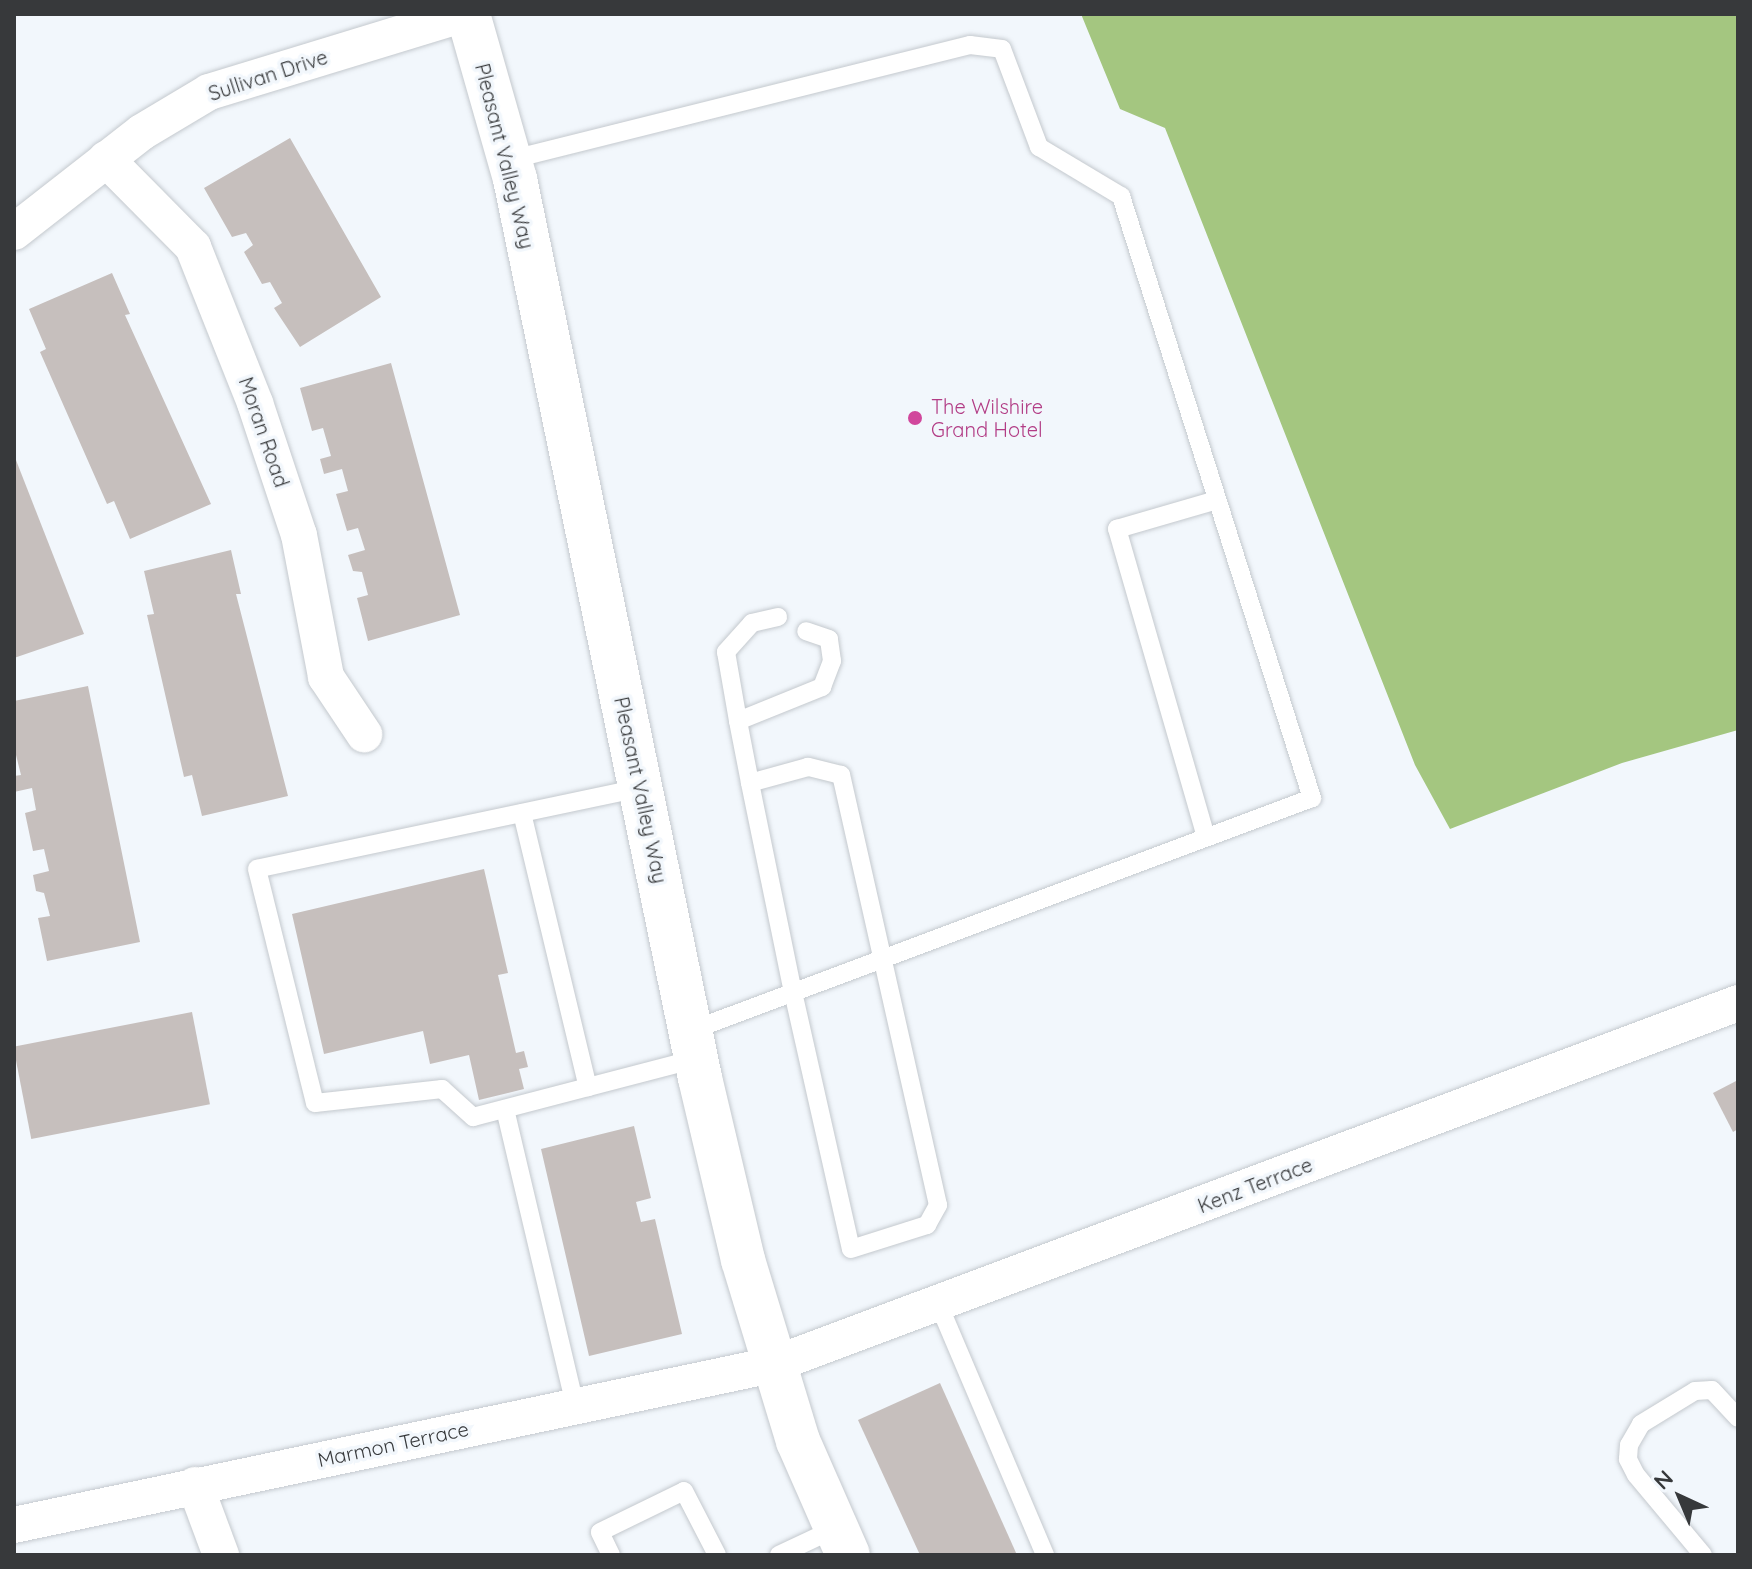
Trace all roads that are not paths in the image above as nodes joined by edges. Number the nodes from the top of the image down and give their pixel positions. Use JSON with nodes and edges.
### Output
{"nodes":[{"id":1,"x":466,"y":14,"type":"edge"},
{"id":2,"x":106,"y":159,"type":"junction"},
{"id":3,"x":509,"y":160,"type":"junction"},
{"id":4,"x":14,"y":232,"type":"edge"},
{"id":5,"x":1217,"y":500,"type":"junction"},
{"id":6,"x":778,"y":617,"type":"dead end"},
{"id":7,"x":806,"y":631,"type":"dead end"},
{"id":8,"x":738,"y":721,"type":"junction"},
{"id":9,"x":364,"y":734,"type":"dead end"},
{"id":10,"x":750,"y":783,"type":"junction"},
{"id":11,"x":640,"y":788,"type":"junction"},
{"id":12,"x":522,"y":813,"type":"junction"},
{"id":13,"x":1206,"y":837,"type":"junction"},
{"id":14,"x":884,"y":958,"type":"junction"},
{"id":15,"x":793,"y":992,"type":"junction"},
{"id":16,"x":1738,"y":1003,"type":"edge"},
{"id":17,"x":693,"y":1045,"type":"junction"},
{"id":18,"x":588,"y":1087,"type":"junction"},
{"id":19,"x":505,"y":1109,"type":"junction"},
{"id":20,"x":939,"y":1305,"type":"junction"},
{"id":21,"x":772,"y":1365,"type":"junction"},
{"id":22,"x":1730,"y":1392,"type":"edge"},
{"id":23,"x":575,"y":1406,"type":"junction"},
{"id":24,"x":1738,"y":1418,"type":"edge"},
{"id":25,"x":195,"y":1485,"type":"junction"},
{"id":26,"x":14,"y":1525,"type":"edge"},
{"id":27,"x":842,"y":1542,"type":"edge"},
{"id":28,"x":221,"y":1555,"type":"edge"},
{"id":29,"x":611,"y":1555,"type":"edge"},
{"id":30,"x":717,"y":1555,"type":"edge"},
{"id":31,"x":779,"y":1555,"type":"edge"},
{"id":32,"x":1045,"y":1555,"type":"edge"},
{"id":33,"x":1703,"y":1555,"type":"edge"}],
"edges":[{"from":1,"to":2,"type":"street","name":"Sullivan Drive"},
{"from":1,"to":3,"type":"main road","name":"Pleasant Valley Way"},
{"from":2,"to":4,"type":"street","name":"Sullivan Drive"},
{"from":2,"to":9,"type":"street","name":"Moran Road"},
{"from":3,"to":5,"type":"lane"},
{"from":3,"to":11,"type":"main road","name":"Pleasant Valley Way"},
{"from":5,"to":13,"type":"lane"},
{"from":5,"to":13,"type":"lane"},
{"from":6,"to":8,"type":"lane"},
{"from":7,"to":8,"type":"lane"},
{"from":8,"to":10,"type":"lane"},
{"from":10,"to":14,"type":"lane"},
{"from":10,"to":15,"type":"lane"},
{"from":11,"to":12,"type":"lane"},
{"from":11,"to":17,"type":"main road","name":"Pleasant Valley Way"},
{"from":12,"to":18,"type":"lane"},
{"from":12,"to":19,"type":"lane"},
{"from":13,"to":14,"type":"lane"},
{"from":14,"to":15,"type":"lane"},
{"from":14,"to":15,"type":"lane"},
{"from":15,"to":17,"type":"lane"},
{"from":16,"to":20,"type":"street","name":"Kenz Terrace"},
{"from":17,"to":18,"type":"lane"},
{"from":17,"to":21,"type":"main road","name":"Pleasant Valley Way"},
{"from":18,"to":19,"type":"lane"},
{"from":19,"to":23,"type":"lane"},
{"from":20,"to":21,"type":"street","name":"Kenz Terrace"},
{"from":20,"to":32,"type":"lane"},
{"from":21,"to":23,"type":"street","name":"Marmon Terrace"},
{"from":21,"to":27,"type":"main road","name":"Pleasant Valley Way"},
{"from":22,"to":24,"type":"lane"},
{"from":22,"to":33,"type":"lane"},
{"from":23,"to":25,"type":"street","name":"Marmon Terrace"},
{"from":25,"to":26,"type":"street","name":"Marmon Terrace"},
{"from":25,"to":28,"type":"street"},
{"from":27,"to":31,"type":"lane"},
{"from":29,"to":30,"type":"lane"}]}
